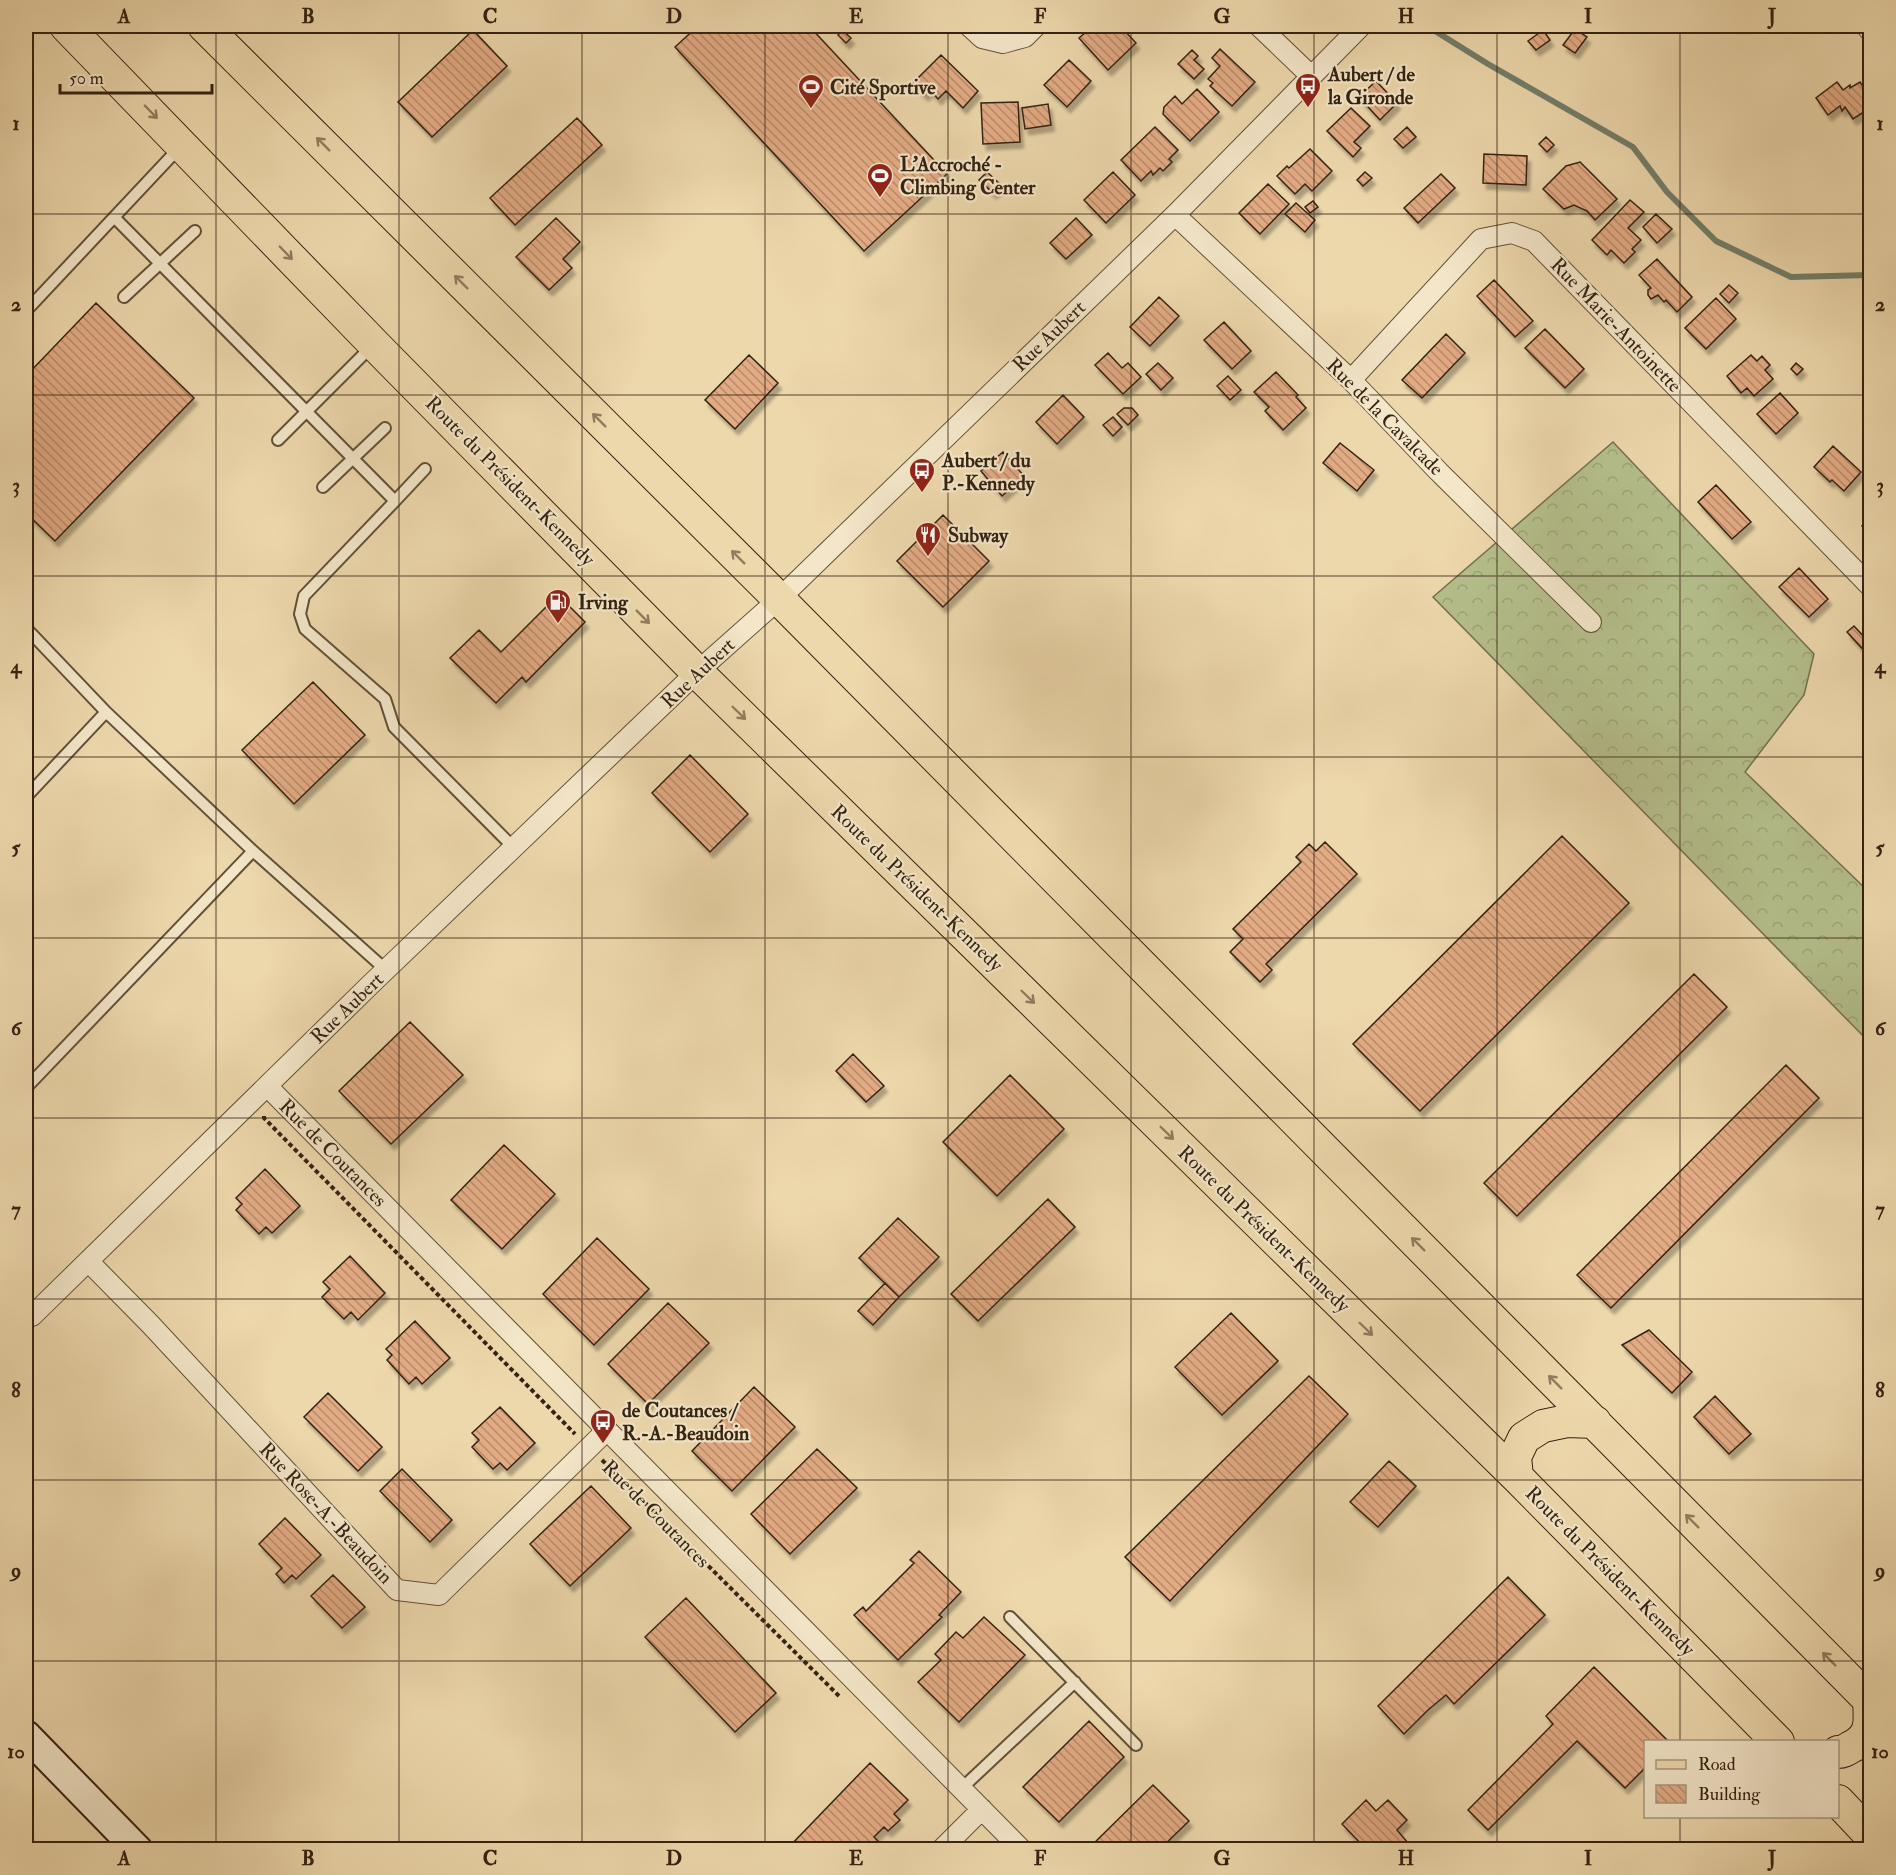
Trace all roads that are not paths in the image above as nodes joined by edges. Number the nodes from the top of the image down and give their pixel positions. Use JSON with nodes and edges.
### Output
{"nodes":[{"id":1,"x":66,"y":26,"type":"edge"},
{"id":2,"x":204,"y":26,"type":"edge"},
{"id":3,"x":969,"y":26,"type":"edge"},
{"id":4,"x":1036,"y":26,"type":"edge"},
{"id":5,"x":1259,"y":26,"type":"edge"},
{"id":6,"x":1361,"y":26,"type":"edge"},
{"id":7,"x":1866,"y":26,"type":"edge"},
{"id":8,"x":1870,"y":31,"type":"edge"},
{"id":9,"x":1310,"y":75,"type":"junction"},
{"id":10,"x":182,"y":145,"type":"junction"},
{"id":11,"x":1175,"y":215,"type":"junction"},
{"id":12,"x":114,"y":217,"type":"junction"},
{"id":13,"x":195,"y":231,"type":"dead end"},
{"id":14,"x":160,"y":263,"type":"junction"},
{"id":15,"x":124,"y":297,"type":"dead end"},
{"id":16,"x":26,"y":311,"type":"edge"},
{"id":17,"x":374,"y":344,"type":"junction"},
{"id":18,"x":1351,"y":380,"type":"junction"},
{"id":19,"x":306,"y":411,"type":"junction"},
{"id":20,"x":384,"y":428,"type":"dead end"},
{"id":21,"x":278,"y":440,"type":"dead end"},
{"id":22,"x":353,"y":458,"type":"junction"},
{"id":23,"x":425,"y":469,"type":"dead end"},
{"id":24,"x":323,"y":487,"type":"dead end"},
{"id":25,"x":395,"y":501,"type":"junction"},
{"id":26,"x":1870,"y":586,"type":"edge"},
{"id":27,"x":779,"y":599,"type":"junction"},
{"id":28,"x":1592,"y":622,"type":"dead end"},
{"id":29,"x":28,"y":634,"type":"edge"},
{"id":30,"x":697,"y":672,"type":"junction"},
{"id":31,"x":106,"y":712,"type":"junction"},
{"id":32,"x":26,"y":797,"type":"edge"},
{"id":33,"x":514,"y":848,"type":"junction"},
{"id":34,"x":253,"y":851,"type":"junction"},
{"id":35,"x":386,"y":970,"type":"junction"},
{"id":36,"x":267,"y":1086,"type":"junction"},
{"id":37,"x":26,"y":1088,"type":"edge"},
{"id":38,"x":88,"y":1261,"type":"junction"},
{"id":39,"x":32,"y":1316,"type":"dead end"},
{"id":40,"x":1595,"y":1422,"type":"junction"},
{"id":41,"x":607,"y":1430,"type":"junction"},
{"id":42,"x":1517,"y":1477,"type":"junction"},
{"id":43,"x":1010,"y":1617,"type":"dead end"},
{"id":44,"x":1075,"y":1682,"type":"junction"},
{"id":45,"x":1870,"y":1700,"type":"edge"},
{"id":46,"x":26,"y":1735,"type":"edge"},
{"id":47,"x":1777,"y":1740,"type":"edge"},
{"id":48,"x":1136,"y":1745,"type":"dead end"},
{"id":49,"x":1839,"y":1752,"type":"edge"},
{"id":50,"x":962,"y":1788,"type":"junction"},
{"id":51,"x":1839,"y":1803,"type":"edge"},
{"id":52,"x":982,"y":1809,"type":"junction"},
{"id":53,"x":1870,"y":1835,"type":"edge"},
{"id":54,"x":138,"y":1850,"type":"edge"},
{"id":55,"x":941,"y":1850,"type":"edge"},
{"id":56,"x":1022,"y":1850,"type":"edge"}],
"edges":[{"from":1,"to":10,"type":"main road","name":"Route du Président-Kennedy","one_way":true},
{"from":27,"to":2,"type":"main road","one_way":true},
{"from":3,"to":4,"type":"street"},
{"from":5,"to":9,"type":"street"},
{"from":6,"to":9,"type":"street","name":"Rue Aubert"},
{"from":7,"to":8,"type":"street"},
{"from":9,"to":11,"type":"street","name":"Rue Aubert"},
{"from":10,"to":12,"type":"lane"},
{"from":10,"to":17,"type":"main road","name":"Route du Président-Kennedy","one_way":true},
{"from":11,"to":18,"type":"street","name":"Rue de la Cavalcade"},
{"from":11,"to":27,"type":"street","name":"Rue Aubert"},
{"from":12,"to":14,"type":"lane"},
{"from":12,"to":16,"type":"lane"},
{"from":13,"to":14,"type":"lane"},
{"from":14,"to":15,"type":"lane"},
{"from":14,"to":19,"type":"lane"},
{"from":17,"to":19,"type":"lane"},
{"from":17,"to":30,"type":"main road","name":"Route du Président-Kennedy","one_way":true},
{"from":18,"to":26,"type":"street","name":"Rue Marie-Antoinette"},
{"from":18,"to":28,"type":"street","name":"Rue de la Cavalcade"},
{"from":19,"to":21,"type":"lane"},
{"from":19,"to":22,"type":"lane"},
{"from":20,"to":22,"type":"lane"},
{"from":22,"to":24,"type":"lane"},
{"from":22,"to":25,"type":"lane"},
{"from":23,"to":25,"type":"lane"},
{"from":25,"to":33,"type":"lane"},
{"from":27,"to":30,"type":"street","name":"Rue Aubert"},
{"from":40,"to":27,"type":"main road","one_way":true},
{"from":29,"to":31,"type":"lane"},
{"from":30,"to":33,"type":"street","name":"Rue Aubert"},
{"from":30,"to":42,"type":"main road","name":"Route du Président-Kennedy","one_way":true},
{"from":31,"to":32,"type":"lane"},
{"from":31,"to":34,"type":"lane"},
{"from":33,"to":35,"type":"street","name":"Rue Aubert"},
{"from":34,"to":35,"type":"lane"},
{"from":34,"to":37,"type":"lane"},
{"from":35,"to":36,"type":"street","name":"Rue Aubert"},
{"from":36,"to":38,"type":"street","name":"Rue Aubert"},
{"from":36,"to":41,"type":"street","name":"Rue de Coutances"},
{"from":38,"to":39,"type":"street","name":"Rue Aubert"},
{"from":38,"to":41,"type":"street","name":"Rue Rose-A.-Beaudoin"},
{"from":40,"to":42,"type":"main road"},
{"from":45,"to":40,"type":"main road","one_way":true},
{"from":41,"to":50,"type":"street","name":"Rue de Coutances"},
{"from":42,"to":47,"type":"main road","name":"Route du Président-Kennedy"},
{"from":43,"to":44,"type":"lane"},
{"from":44,"to":48,"type":"lane"},
{"from":44,"to":50,"type":"lane"},
{"from":45,"to":49,"type":"main road"},
{"from":46,"to":54,"type":"street"},
{"from":50,"to":52,"type":"street","name":"Rue de Coutances"},
{"from":51,"to":53,"type":"main road"},
{"from":52,"to":55,"type":"street"},
{"from":52,"to":56,"type":"street","name":"Rue de Coutances"}]}
